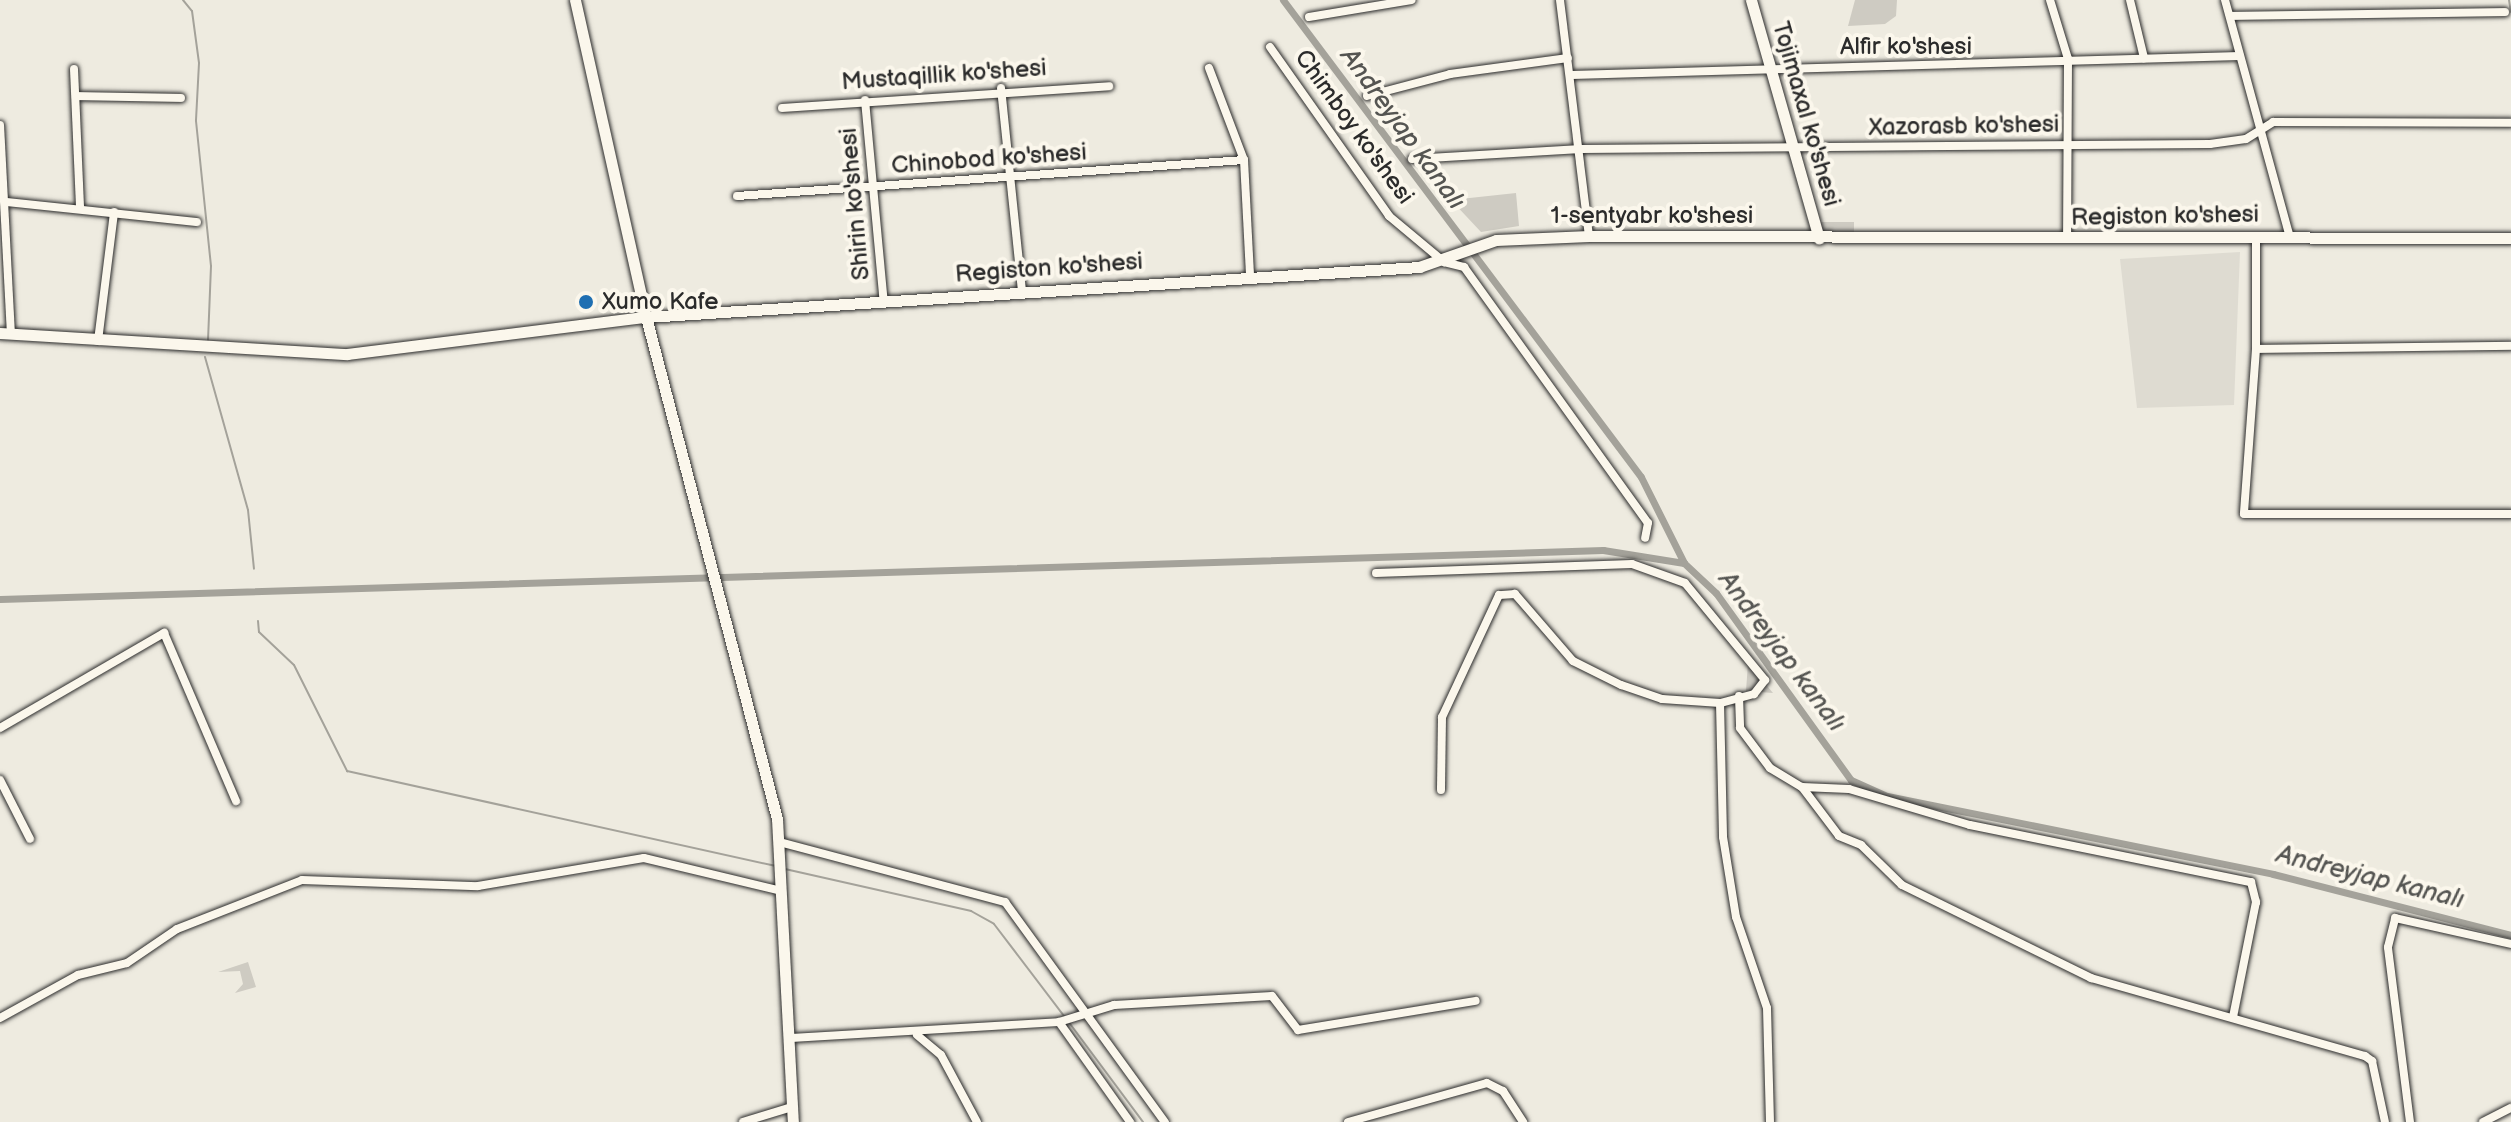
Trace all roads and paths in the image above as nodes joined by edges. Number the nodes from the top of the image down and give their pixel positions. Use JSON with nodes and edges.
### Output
{"nodes":[{"id":1,"x":575,"y":0,"type":"edge"},
{"id":2,"x":1412,"y":0,"type":"edge"},
{"id":3,"x":1560,"y":0,"type":"edge"},
{"id":4,"x":1751,"y":0,"type":"edge"},
{"id":5,"x":2050,"y":0,"type":"edge"},
{"id":6,"x":2130,"y":0,"type":"edge"},
{"id":7,"x":2225,"y":0,"type":"edge"},
{"id":8,"x":2505,"y":12,"type":"dead end"},
{"id":9,"x":2230,"y":16,"type":"junction"},
{"id":10,"x":1309,"y":17,"type":"dead end"},
{"id":11,"x":1270,"y":47,"type":"dead end"},
{"id":12,"x":2240,"y":56,"type":"junction"},
{"id":13,"x":1568,"y":58,"type":"junction"},
{"id":14,"x":2144,"y":58,"type":"junction"},
{"id":15,"x":2068,"y":59,"type":"junction"},
{"id":16,"x":1765,"y":66,"type":"junction"},
{"id":17,"x":1209,"y":68,"type":"dead end"},
{"id":18,"x":74,"y":69,"type":"dead end"},
{"id":19,"x":1572,"y":75,"type":"junction"},
{"id":20,"x":1109,"y":86,"type":"dead end"},
{"id":21,"x":1001,"y":88,"type":"junction"},
{"id":22,"x":77,"y":96,"type":"junction"},
{"id":23,"x":1367,"y":96,"type":"dead end"},
{"id":24,"x":181,"y":98,"type":"dead end"},
{"id":25,"x":865,"y":100,"type":"junction"},
{"id":26,"x":782,"y":108,"type":"dead end"},
{"id":27,"x":2511,"y":123,"type":"edge"},
{"id":28,"x":0,"y":125,"type":"edge"},
{"id":29,"x":2264,"y":127,"type":"junction"},
{"id":30,"x":2071,"y":145,"type":"junction"},
{"id":31,"x":1793,"y":148,"type":"junction"},
{"id":32,"x":1581,"y":149,"type":"junction"},
{"id":33,"x":1412,"y":159,"type":"dead end"},
{"id":34,"x":1244,"y":160,"type":"junction"},
{"id":35,"x":1013,"y":177,"type":"junction"},
{"id":36,"x":872,"y":188,"type":"junction"},
{"id":37,"x":737,"y":196,"type":"dead end"},
{"id":38,"x":6,"y":202,"type":"junction"},
{"id":39,"x":80,"y":207,"type":"junction"},
{"id":40,"x":114,"y":212,"type":"junction"},
{"id":41,"x":197,"y":222,"type":"dead end"},
{"id":42,"x":1589,"y":236,"type":"junction"},
{"id":43,"x":2256,"y":236,"type":"junction"},
{"id":44,"x":2290,"y":237,"type":"junction"},
{"id":45,"x":2511,"y":238,"type":"edge"},
{"id":46,"x":1819,"y":239,"type":"junction"},
{"id":47,"x":2067,"y":239,"type":"junction"},
{"id":48,"x":1449,"y":260,"type":"junction"},
{"id":49,"x":1250,"y":275,"type":"junction"},
{"id":50,"x":1022,"y":291,"type":"junction"},
{"id":51,"x":884,"y":303,"type":"junction"},
{"id":52,"x":646,"y":317,"type":"junction"},
{"id":53,"x":5,"y":333,"type":"edge"},
{"id":54,"x":98,"y":341,"type":"junction"},
{"id":55,"x":2511,"y":346,"type":"edge"},
{"id":56,"x":2256,"y":349,"type":"junction"},
{"id":57,"x":2511,"y":514,"type":"edge"},
{"id":58,"x":1645,"y":538,"type":"dead end"},
{"id":59,"x":1376,"y":573,"type":"dead end"},
{"id":60,"x":1739,"y":696,"type":"junction"},
{"id":61,"x":1720,"y":703,"type":"junction"},
{"id":62,"x":0,"y":728,"type":"edge"},
{"id":63,"x":0,"y":780,"type":"edge"},
{"id":64,"x":1802,"y":787,"type":"junction"},
{"id":65,"x":1441,"y":790,"type":"dead end"},
{"id":66,"x":236,"y":801,"type":"dead end"},
{"id":67,"x":30,"y":839,"type":"dead end"},
{"id":68,"x":779,"y":848,"type":"junction"},
{"id":69,"x":781,"y":888,"type":"junction"},
{"id":70,"x":2511,"y":944,"type":"edge"},
{"id":71,"x":1476,"y":1001,"type":"dead end"},
{"id":72,"x":1093,"y":1017,"type":"junction"},
{"id":73,"x":2233,"y":1017,"type":"junction"},
{"id":74,"x":0,"y":1018,"type":"edge"},
{"id":75,"x":1059,"y":1022,"type":"junction"},
{"id":76,"x":916,"y":1034,"type":"junction"},
{"id":77,"x":791,"y":1038,"type":"junction"},
{"id":78,"x":792,"y":1107,"type":"junction"},
{"id":79,"x":2511,"y":1108,"type":"edge"},
{"id":80,"x":743,"y":1122,"type":"edge"},
{"id":81,"x":793,"y":1122,"type":"edge"},
{"id":82,"x":977,"y":1122,"type":"edge"},
{"id":83,"x":1130,"y":1122,"type":"edge"},
{"id":84,"x":1165,"y":1122,"type":"edge"},
{"id":85,"x":1348,"y":1122,"type":"edge"},
{"id":86,"x":1523,"y":1122,"type":"edge"},
{"id":87,"x":1770,"y":1122,"type":"edge"},
{"id":88,"x":2385,"y":1122,"type":"edge"},
{"id":89,"x":2410,"y":1122,"type":"edge"},
{"id":90,"x":2483,"y":1122,"type":"edge"}],
"edges":[{"from":1,"to":52,"type":"street"},
{"from":2,"to":10,"type":"street"},
{"from":3,"to":13,"type":"street"},
{"from":4,"to":16,"type":"street","name":"Tojimaxal ko'shesi"},
{"from":5,"to":15,"type":"street"},
{"from":6,"to":14,"type":"street"},
{"from":7,"to":9,"type":"street"},
{"from":8,"to":9,"type":"street"},
{"from":9,"to":12,"type":"street"},
{"from":11,"to":48,"type":"street","name":"Chimboy ko'shesi"},
{"from":12,"to":14,"type":"street","name":"Alfir ko'shesi"},
{"from":12,"to":29,"type":"street"},
{"from":13,"to":19,"type":"street"},
{"from":13,"to":23,"type":"street"},
{"from":14,"to":15,"type":"street","name":"Alfir ko'shesi"},
{"from":15,"to":16,"type":"street","name":"Alfir ko'shesi"},
{"from":15,"to":30,"type":"street"},
{"from":16,"to":19,"type":"street","name":"Alfir ko'shesi"},
{"from":16,"to":31,"type":"street","name":"Tojimaxal ko'shesi"},
{"from":17,"to":34,"type":"street"},
{"from":18,"to":22,"type":"street"},
{"from":19,"to":32,"type":"street"},
{"from":20,"to":21,"type":"street","name":"Mustaqillik ko'shesi"},
{"from":21,"to":25,"type":"street","name":"Mustaqillik ko'shesi"},
{"from":21,"to":35,"type":"street"},
{"from":22,"to":24,"type":"street"},
{"from":22,"to":39,"type":"street"},
{"from":25,"to":26,"type":"street","name":"Mustaqillik ko'shesi"},
{"from":25,"to":36,"type":"street","name":"Shirin ko'shesi"},
{"from":27,"to":29,"type":"street","name":"Xazorasb ko'shesi"},
{"from":28,"to":38,"type":"street"},
{"from":29,"to":30,"type":"street","name":"Xazorasb ko'shesi"},
{"from":29,"to":44,"type":"street"},
{"from":30,"to":31,"type":"street","name":"Xazorasb ko'shesi"},
{"from":30,"to":47,"type":"street"},
{"from":31,"to":32,"type":"street","name":"Xazorasb ko'shesi"},
{"from":31,"to":46,"type":"street","name":"Tojimaxal ko'shesi"},
{"from":32,"to":33,"type":"street","name":"Xazorasb ko'shesi"},
{"from":32,"to":42,"type":"street"},
{"from":34,"to":35,"type":"street","name":"Chinobod ko'shesi"},
{"from":34,"to":49,"type":"street"},
{"from":35,"to":36,"type":"street","name":"Chinobod ko'shesi"},
{"from":35,"to":50,"type":"street"},
{"from":36,"to":37,"type":"street","name":"Chinobod ko'shesi"},
{"from":36,"to":51,"type":"street","name":"Shirin ko'shesi"},
{"from":38,"to":39,"type":"street"},
{"from":38,"to":53,"type":"street"},
{"from":39,"to":40,"type":"street"},
{"from":40,"to":41,"type":"street"},
{"from":40,"to":54,"type":"street"},
{"from":42,"to":46,"type":"street","name":"1-sentyabr ko'shesi"},
{"from":42,"to":48,"type":"street","name":"1-sentyabr ko'shesi"},
{"from":43,"to":44,"type":"street","name":"Registon ko'shesi"},
{"from":43,"to":47,"type":"street","name":"Registon ko'shesi"},
{"from":43,"to":56,"type":"street"},
{"from":44,"to":45,"type":"street","name":"Registon ko'shesi"},
{"from":46,"to":47,"type":"street","name":"Registon ko'shesi"},
{"from":48,"to":49,"type":"street","name":"Registon ko'shesi"},
{"from":48,"to":58,"type":"street","name":"Chimboy ko'shesi"},
{"from":49,"to":50,"type":"street","name":"Registon ko'shesi"},
{"from":50,"to":51,"type":"street","name":"Registon ko'shesi"},
{"from":51,"to":52,"type":"street","name":"Registon ko'shesi"},
{"from":52,"to":54,"type":"street","name":"Registon ko'shesi"},
{"from":52,"to":68,"type":"street"},
{"from":53,"to":54,"type":"street","name":"Registon ko'shesi"},
{"from":55,"to":56,"type":"street"},
{"from":56,"to":57,"type":"street"},
{"from":59,"to":60,"type":"street"},
{"from":60,"to":61,"type":"street"},
{"from":60,"to":64,"type":"street"},
{"from":61,"to":65,"type":"street"},
{"from":61,"to":87,"type":"street"},
{"from":62,"to":66,"type":"street"},
{"from":63,"to":67,"type":"street"},
{"from":64,"to":73,"type":"street"},
{"from":64,"to":73,"type":"street"},
{"from":68,"to":69,"type":"street"},
{"from":68,"to":72,"type":"street"},
{"from":69,"to":74,"type":"street"},
{"from":69,"to":77,"type":"street"},
{"from":70,"to":89,"type":"street"},
{"from":71,"to":72,"type":"street"},
{"from":72,"to":75,"type":"street"},
{"from":72,"to":84,"type":"street"},
{"from":73,"to":88,"type":"street"},
{"from":75,"to":76,"type":"street"},
{"from":75,"to":83,"type":"street"},
{"from":76,"to":77,"type":"street"},
{"from":76,"to":82,"type":"street"},
{"from":77,"to":78,"type":"street"},
{"from":78,"to":80,"type":"street"},
{"from":78,"to":81,"type":"street"},
{"from":79,"to":90,"type":"street"},
{"from":85,"to":86,"type":"street"}]}
